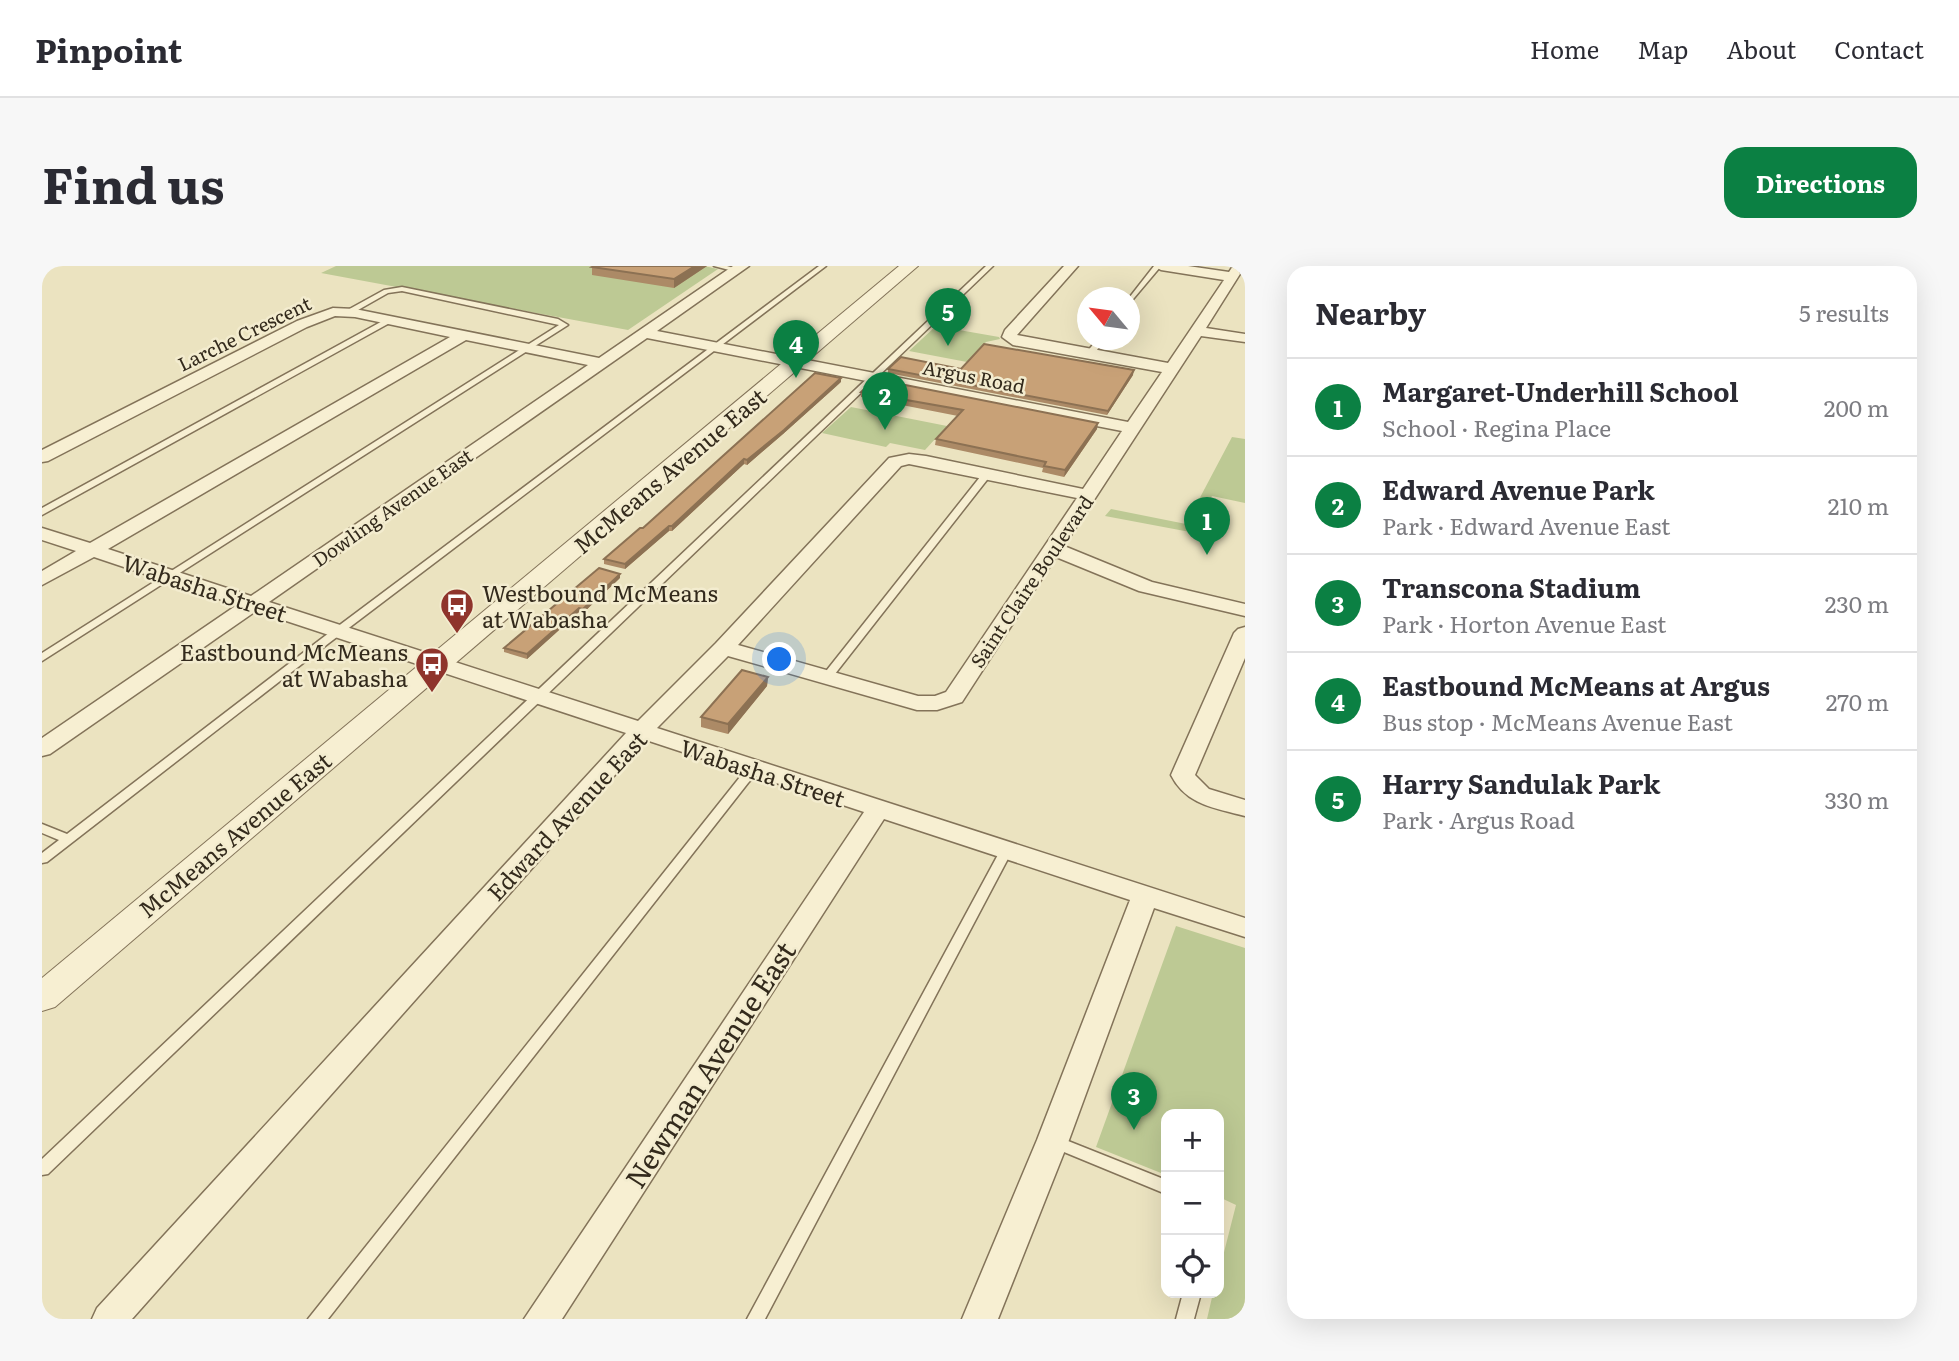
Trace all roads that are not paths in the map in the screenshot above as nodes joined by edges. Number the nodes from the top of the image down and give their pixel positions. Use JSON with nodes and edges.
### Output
{"nodes":[{"id":1,"x":717,"y":266,"type":"edge"},
{"id":2,"x":823,"y":266,"type":"edge"},
{"id":3,"x":909,"y":266,"type":"edge"},
{"id":4,"x":990,"y":266,"type":"edge"},
{"id":5,"x":1071,"y":266,"type":"edge"},
{"id":6,"x":1159,"y":266,"type":"edge"},
{"id":7,"x":740,"y":268,"type":"edge"},
{"id":8,"x":1237,"y":272,"type":"edge"},
{"id":9,"x":1140,"y":289,"type":"edge"},
{"id":10,"x":348,"y":312,"type":"junction"},
{"id":11,"x":391,"y":320,"type":"junction"},
{"id":12,"x":1199,"y":331,"type":"junction"},
{"id":13,"x":643,"y":333,"type":"junction"},
{"id":14,"x":464,"y":335,"type":"junction"},
{"id":15,"x":1245,"y":338,"type":"edge"},
{"id":16,"x":716,"y":347,"type":"junction"},
{"id":17,"x":528,"y":348,"type":"junction"},
{"id":18,"x":1092,"y":350,"type":"edge"},
{"id":19,"x":1089,"y":354,"type":"junction"},
{"id":20,"x":601,"y":362,"type":"junction"},
{"id":21,"x":795,"y":363,"type":"junction"},
{"id":22,"x":1172,"y":369,"type":"junction"},
{"id":23,"x":872,"y":378,"type":"junction"},
{"id":24,"x":1133,"y":428,"type":"junction"},
{"id":25,"x":42,"y":457,"type":"edge"},
{"id":26,"x":987,"y":474,"type":"junction"},
{"id":27,"x":1088,"y":495,"type":"junction"},
{"id":28,"x":42,"y":513,"type":"edge"},
{"id":29,"x":42,"y":534,"type":"edge"},
{"id":30,"x":1053,"y":549,"type":"junction"},
{"id":31,"x":92,"y":551,"type":"junction"},
{"id":32,"x":170,"y":576,"type":"junction"},
{"id":33,"x":42,"y":579,"type":"edge"},
{"id":34,"x":254,"y":603,"type":"junction"},
{"id":35,"x":1245,"y":610,"type":"edge"},
{"id":36,"x":340,"y":631,"type":"junction"},
{"id":37,"x":1245,"y":633,"type":"edge"},
{"id":38,"x":724,"y":648,"type":"junction"},
{"id":39,"x":42,"y":657,"type":"edge"},
{"id":40,"x":438,"y":664,"type":"junction"},
{"id":41,"x":827,"y":677,"type":"junction"},
{"id":42,"x":536,"y":698,"type":"junction"},
{"id":43,"x":642,"y":732,"type":"junction"},
{"id":44,"x":42,"y":749,"type":"edge"},
{"id":45,"x":755,"y":769,"type":"junction"},
{"id":46,"x":1245,"y":808,"type":"edge"},
{"id":47,"x":878,"y":809,"type":"junction"},
{"id":48,"x":42,"y":828,"type":"edge"},
{"id":49,"x":68,"y":839,"type":"junction"},
{"id":50,"x":1006,"y":851,"type":"junction"},
{"id":51,"x":42,"y":859,"type":"edge"},
{"id":52,"x":1145,"y":896,"type":"junction"},
{"id":53,"x":1245,"y":928,"type":"edge"},
{"id":54,"x":42,"y":998,"type":"edge"},
{"id":55,"x":1053,"y":1140,"type":"junction"},
{"id":56,"x":42,"y":1169,"type":"edge"},
{"id":57,"x":1161,"y":1185,"type":"edge"},
{"id":58,"x":1191,"y":1298,"type":"edge"},
{"id":59,"x":110,"y":1319,"type":"edge"},
{"id":60,"x":317,"y":1319,"type":"edge"},
{"id":61,"x":542,"y":1319,"type":"edge"},
{"id":62,"x":756,"y":1319,"type":"edge"},
{"id":63,"x":980,"y":1319,"type":"edge"},
{"id":64,"x":1185,"y":1319,"type":"edge"}],
"edges":[{"from":1,"to":7,"type":"lane"},
{"from":2,"to":16,"type":"lane"},
{"from":3,"to":21,"type":"street","name":"McMeans Avenue East"},
{"from":4,"to":23,"type":"lane"},
{"from":5,"to":19,"type":"street"},
{"from":6,"to":8,"type":"street"},
{"from":6,"to":9,"type":"lane"},
{"from":7,"to":13,"type":"street","name":"Dowling Avenue East"},
{"from":8,"to":12,"type":"street","name":"Saint Claire Boulevard"},
{"from":10,"to":11,"type":"street","name":"Larche Crescent"},
{"from":10,"to":17,"type":"lane"},
{"from":10,"to":25,"type":"street","name":"Larche Crescent"},
{"from":11,"to":14,"type":"street","name":"Larche Crescent"},
{"from":11,"to":28,"type":"lane"},
{"from":12,"to":15,"type":"street"},
{"from":12,"to":22,"type":"street","name":"Saint Claire Boulevard"},
{"from":13,"to":16,"type":"street","name":"Argus Road"},
{"from":13,"to":20,"type":"street","name":"Dowling Avenue East"},
{"from":14,"to":17,"type":"street","name":"Larche Crescent"},
{"from":14,"to":31,"type":"street"},
{"from":16,"to":21,"type":"street","name":"Argus Road"},
{"from":16,"to":36,"type":"lane"},
{"from":17,"to":20,"type":"street","name":"Larche Crescent"},
{"from":17,"to":32,"type":"lane"},
{"from":18,"to":19,"type":"lane"},
{"from":19,"to":22,"type":"street"},
{"from":20,"to":34,"type":"street","name":"Dowling Avenue East"},
{"from":21,"to":23,"type":"street","name":"Argus Road"},
{"from":21,"to":40,"type":"street","name":"McMeans Avenue East"},
{"from":22,"to":24,"type":"street","name":"Saint Claire Boulevard"},
{"from":23,"to":24,"type":"street","name":"Argus Road"},
{"from":23,"to":42,"type":"lane"},
{"from":24,"to":27,"type":"street","name":"Saint Claire Boulevard"},
{"from":26,"to":27,"type":"street","name":"Edward Avenue East"},
{"from":26,"to":38,"type":"street","name":"Edward Avenue East"},
{"from":26,"to":41,"type":"lane"},
{"from":27,"to":30,"type":"street","name":"Saint Claire Boulevard"},
{"from":29,"to":31,"type":"street","name":"Wabasha Street"},
{"from":30,"to":35,"type":"street"},
{"from":30,"to":41,"type":"street","name":"Saint Claire Boulevard"},
{"from":31,"to":32,"type":"street","name":"Wabasha Street"},
{"from":31,"to":33,"type":"street"},
{"from":32,"to":34,"type":"street","name":"Wabasha Street"},
{"from":32,"to":39,"type":"lane"},
{"from":34,"to":36,"type":"street","name":"Wabasha Street"},
{"from":34,"to":44,"type":"street","name":"Dowling Avenue East"},
{"from":36,"to":40,"type":"street","name":"Wabasha Street"},
{"from":36,"to":49,"type":"lane"},
{"from":37,"to":46,"type":"street"},
{"from":38,"to":41,"type":"street","name":"Saint Claire Boulevard"},
{"from":38,"to":43,"type":"street","name":"Edward Avenue East"},
{"from":40,"to":42,"type":"street","name":"Wabasha Street"},
{"from":40,"to":54,"type":"street","name":"McMeans Avenue East"},
{"from":42,"to":43,"type":"street","name":"Wabasha Street"},
{"from":42,"to":56,"type":"lane"},
{"from":43,"to":45,"type":"street","name":"Wabasha Street"},
{"from":43,"to":59,"type":"street","name":"Edward Avenue East"},
{"from":45,"to":47,"type":"street","name":"Wabasha Street"},
{"from":45,"to":60,"type":"lane"},
{"from":47,"to":50,"type":"street","name":"Wabasha Street"},
{"from":47,"to":61,"type":"street","name":"Newman Avenue East"},
{"from":48,"to":49,"type":"lane"},
{"from":49,"to":51,"type":"lane"},
{"from":50,"to":52,"type":"street","name":"Wabasha Street"},
{"from":50,"to":62,"type":"lane"},
{"from":52,"to":53,"type":"street","name":"Wabasha Street"},
{"from":52,"to":55,"type":"street"},
{"from":55,"to":57,"type":"lane"},
{"from":55,"to":63,"type":"street"},
{"from":58,"to":64,"type":"lane"}]}
